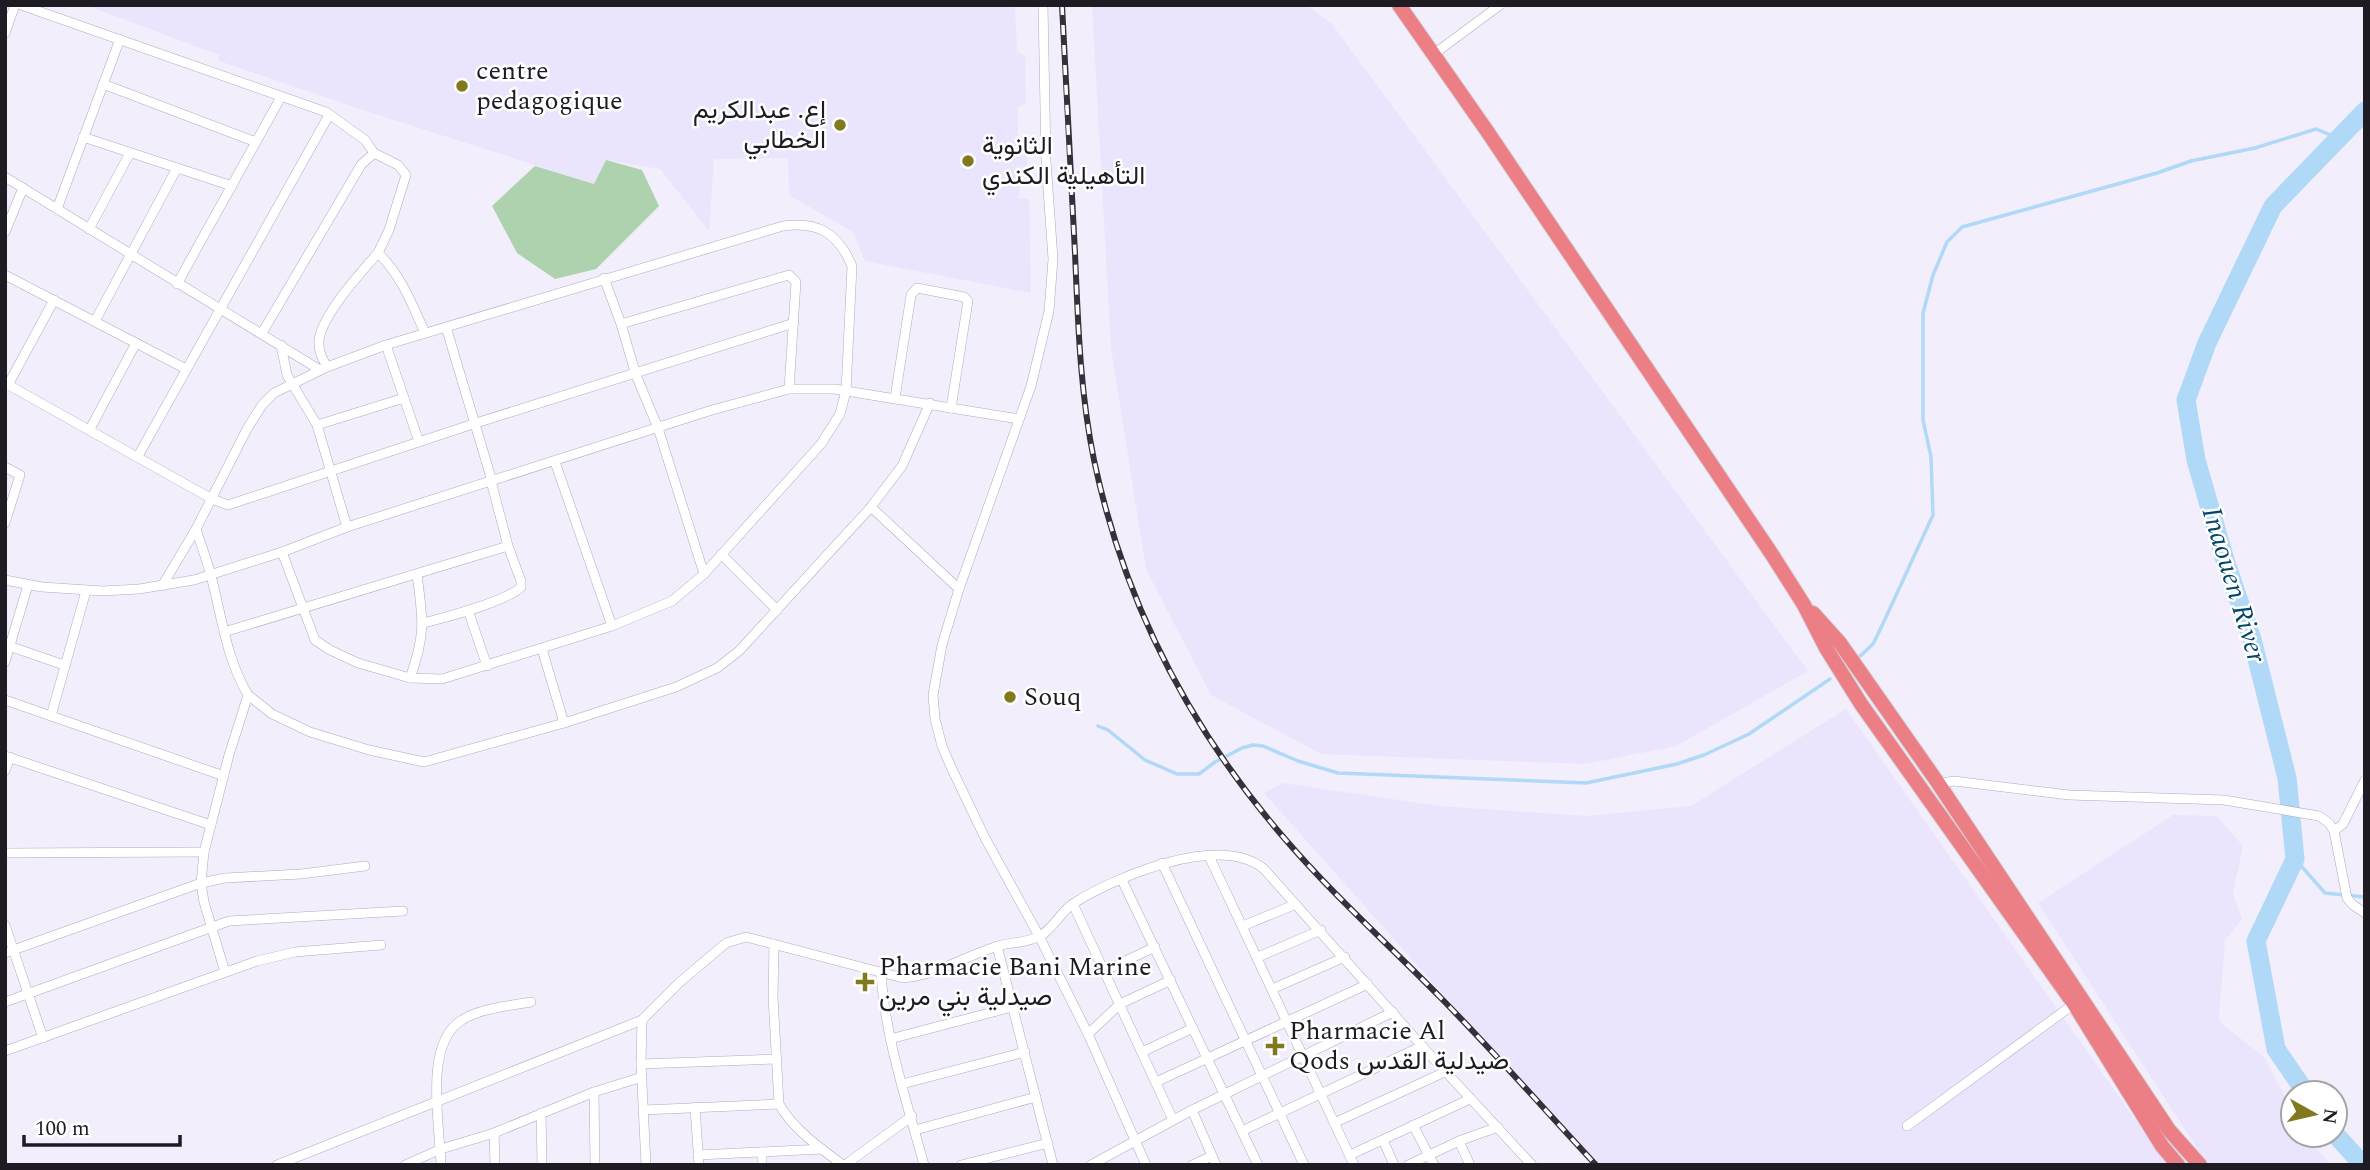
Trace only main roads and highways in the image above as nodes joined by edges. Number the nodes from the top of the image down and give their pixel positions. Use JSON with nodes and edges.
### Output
{"nodes":[{"id":1,"x":1399,"y":5,"type":"edge"},
{"id":2,"x":2023,"y":922,"type":"junction"},
{"id":3,"x":2178,"y":1165,"type":"edge"},
{"id":4,"x":2200,"y":1165,"type":"edge"}],
"edges":[{"from":1,"to":2,"type":"highway"},
{"from":2,"to":3,"type":"highway"},
{"from":2,"to":4,"type":"highway"}]}
